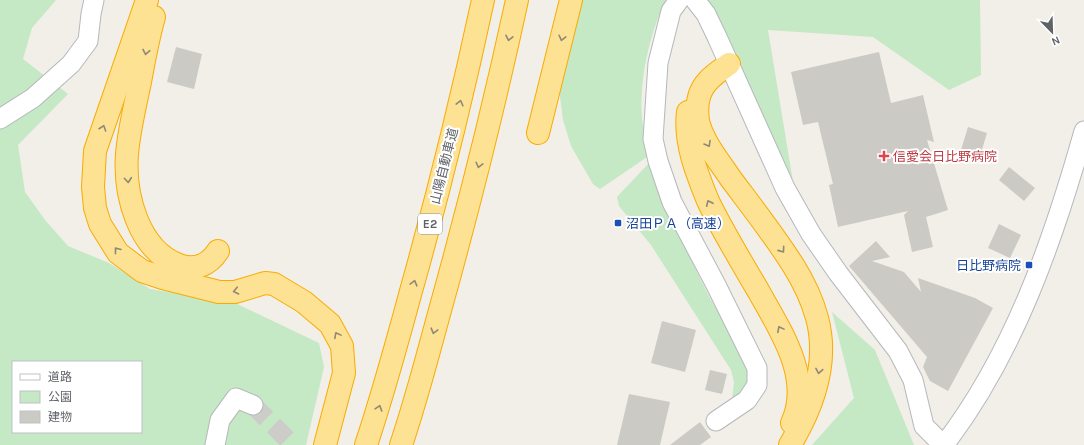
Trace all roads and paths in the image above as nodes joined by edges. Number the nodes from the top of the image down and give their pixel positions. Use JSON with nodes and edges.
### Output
{"nodes":[{"id":1,"x":94,"y":0,"type":"edge"},
{"id":2,"x":147,"y":0,"type":"edge"},
{"id":3,"x":158,"y":0,"type":"edge"},
{"id":4,"x":483,"y":0,"type":"edge"},
{"id":5,"x":517,"y":0,"type":"edge"},
{"id":6,"x":571,"y":0,"type":"edge"},
{"id":7,"x":679,"y":0,"type":"edge"},
{"id":8,"x":695,"y":0,"type":"edge"},
{"id":9,"x":729,"y":64,"type":"junction"},
{"id":10,"x":0,"y":119,"type":"edge"},
{"id":11,"x":1084,"y":131,"type":"edge"},
{"id":12,"x":538,"y":133,"type":"dead end"},
{"id":13,"x":1079,"y":168,"type":"edge"},
{"id":14,"x":218,"y":251,"type":"dead end"},
{"id":15,"x":253,"y":405,"type":"tunnel mouth"},
{"id":16,"x":716,"y":421,"type":"dead end"},
{"id":17,"x":215,"y":445,"type":"edge"},
{"id":18,"x":326,"y":445,"type":"edge"},
{"id":19,"x":366,"y":445,"type":"edge"},
{"id":20,"x":401,"y":445,"type":"edge"},
{"id":21,"x":781,"y":445,"type":"edge"},
{"id":22,"x":790,"y":445,"type":"edge"},
{"id":23,"x":943,"y":445,"type":"edge"}],
"edges":[{"from":1,"to":10,"type":"street"},
{"from":18,"to":2,"type":"highway","one_way":true},
{"from":3,"to":14,"type":"highway","one_way":true},
{"from":19,"to":4,"type":"highway","name":"山陽自動車道","number":"E2","one_way":true},
{"from":5,"to":20,"type":"highway","number":"E2","one_way":true},
{"from":6,"to":12,"type":"highway","one_way":true},
{"from":7,"to":16,"type":"street"},
{"from":8,"to":9,"type":"street"},
{"from":21,"to":9,"type":"highway","one_way":true},
{"from":9,"to":22,"type":"highway","one_way":true},
{"from":9,"to":23,"type":"street"},
{"from":11,"to":13,"type":"street"},
{"from":13,"to":23,"type":"street"},
{"from":15,"to":17,"type":"street"}]}
